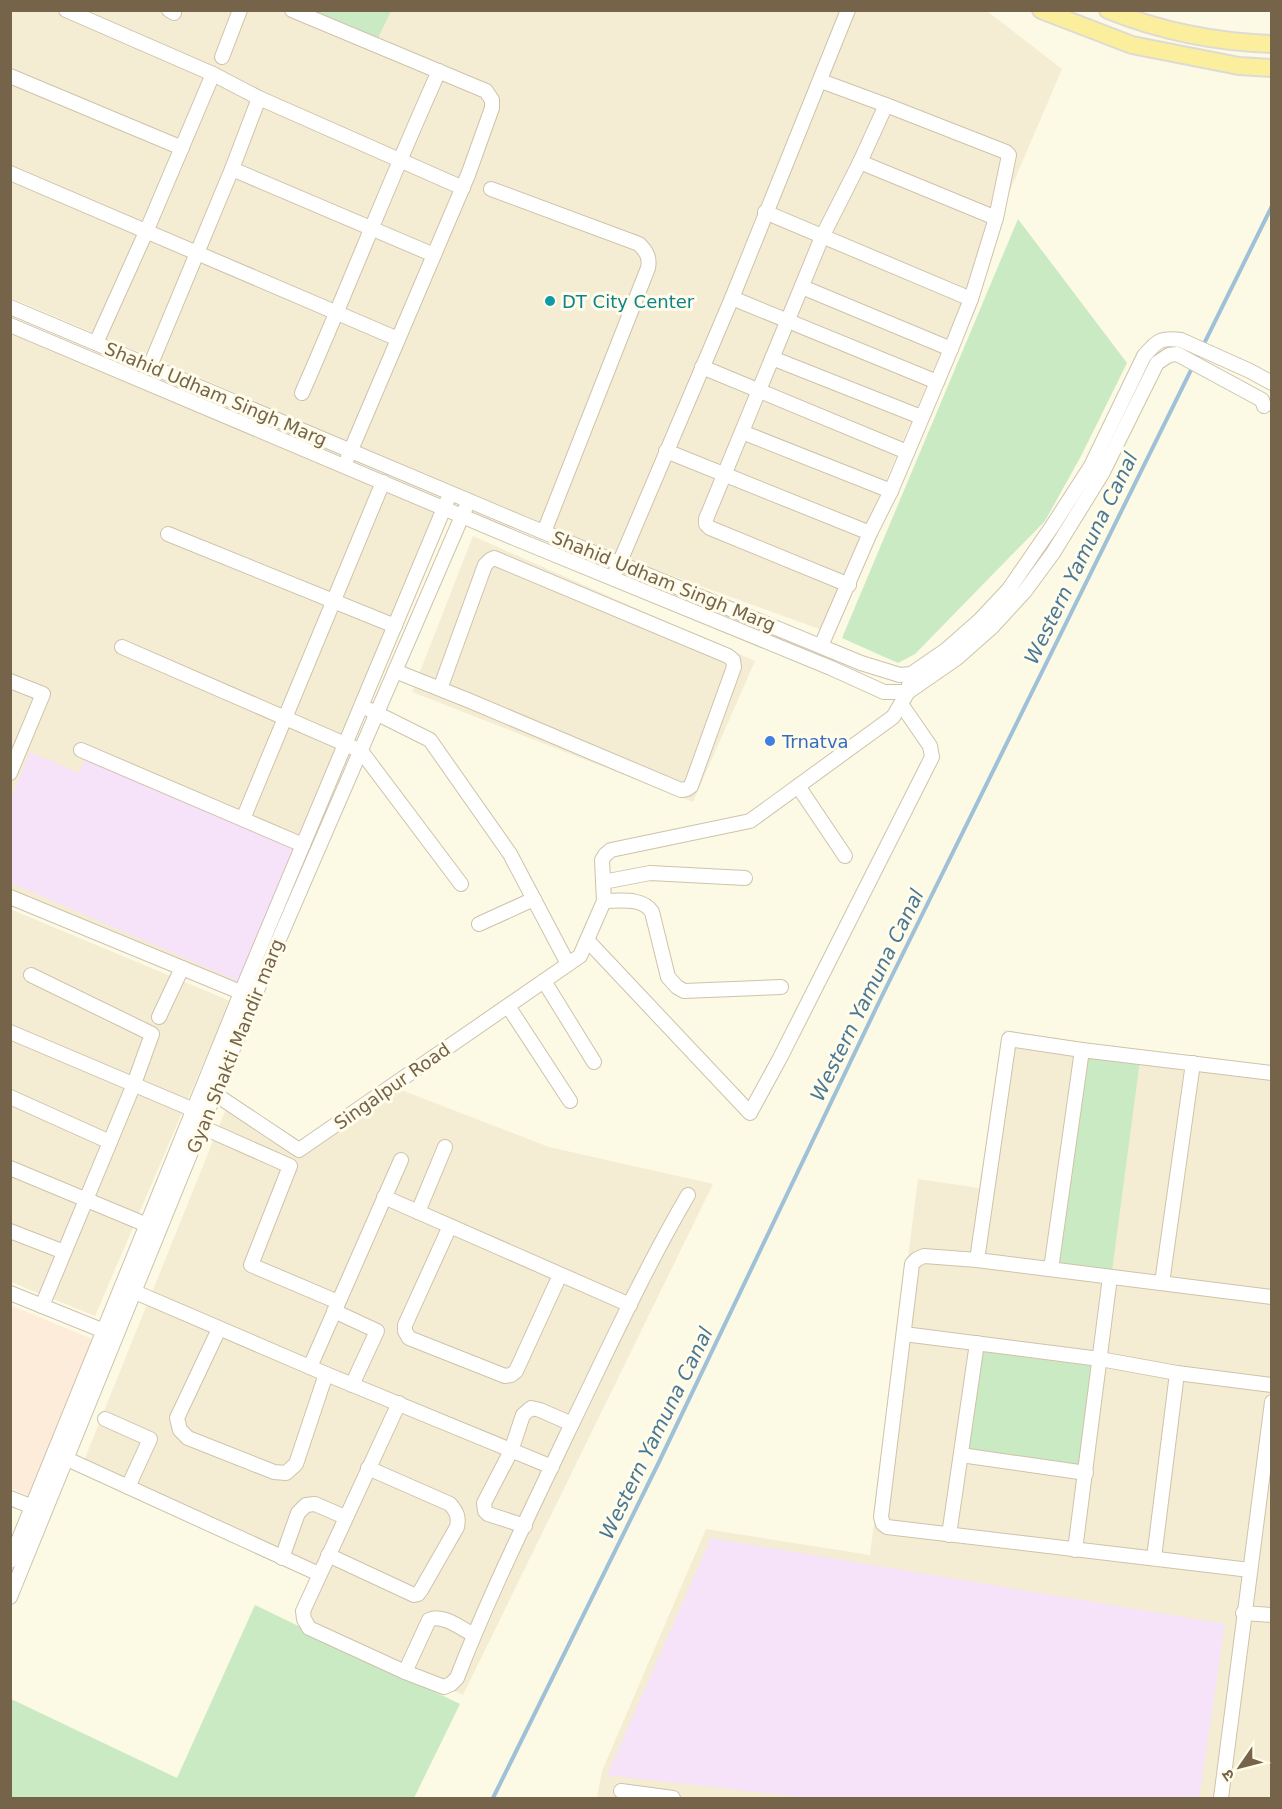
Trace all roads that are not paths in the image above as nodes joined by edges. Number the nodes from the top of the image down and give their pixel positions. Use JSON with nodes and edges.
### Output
{"nodes":[{"id":1,"x":66,"y":10,"type":"edge"},
{"id":2,"x":240,"y":10,"type":"edge"},
{"id":3,"x":292,"y":10,"type":"edge"},
{"id":4,"x":848,"y":10,"type":"edge"},
{"id":5,"x":1041,"y":10,"type":"edge"},
{"id":6,"x":1108,"y":10,"type":"edge"},
{"id":7,"x":1272,"y":38,"type":"edge"},
{"id":8,"x":1245,"y":43,"type":"junction"},
{"id":9,"x":1272,"y":44,"type":"edge"},
{"id":10,"x":222,"y":57,"type":"dead end"},
{"id":11,"x":1239,"y":66,"type":"junction"},
{"id":12,"x":1272,"y":68,"type":"edge"},
{"id":13,"x":439,"y":71,"type":"junction"},
{"id":14,"x":213,"y":74,"type":"junction"},
{"id":15,"x":10,"y":76,"type":"edge"},
{"id":16,"x":821,"y":81,"type":"junction"},
{"id":17,"x":1272,"y":81,"type":"edge"},
{"id":18,"x":259,"y":98,"type":"junction"},
{"id":19,"x":886,"y":105,"type":"junction"},
{"id":20,"x":182,"y":148,"type":"junction"},
{"id":21,"x":399,"y":160,"type":"junction"},
{"id":22,"x":860,"y":162,"type":"junction"},
{"id":23,"x":232,"y":169,"type":"junction"},
{"id":24,"x":10,"y":173,"type":"edge"},
{"id":25,"x":463,"y":188,"type":"junction"},
{"id":26,"x":491,"y":189,"type":"dead end"},
{"id":27,"x":765,"y":212,"type":"junction"},
{"id":28,"x":996,"y":218,"type":"junction"},
{"id":29,"x":372,"y":229,"type":"junction"},
{"id":30,"x":146,"y":232,"type":"junction"},
{"id":31,"x":822,"y":237,"type":"junction"},
{"id":32,"x":197,"y":253,"type":"junction"},
{"id":33,"x":434,"y":255,"type":"junction"},
{"id":34,"x":801,"y":286,"type":"junction"},
{"id":35,"x":732,"y":298,"type":"junction"},
{"id":36,"x":971,"y":299,"type":"junction"},
{"id":37,"x":10,"y":307,"type":"edge"},
{"id":38,"x":337,"y":313,"type":"junction"},
{"id":39,"x":789,"y":321,"type":"junction"},
{"id":40,"x":10,"y":326,"type":"edge"},
{"id":41,"x":398,"y":339,"type":"junction"},
{"id":42,"x":96,"y":343,"type":"junction"},
{"id":43,"x":951,"y":349,"type":"junction"},
{"id":44,"x":772,"y":358,"type":"junction"},
{"id":45,"x":150,"y":366,"type":"junction"},
{"id":46,"x":702,"y":367,"type":"junction"},
{"id":47,"x":937,"y":382,"type":"junction"},
{"id":48,"x":1272,"y":385,"type":"edge"},
{"id":49,"x":759,"y":390,"type":"junction"},
{"id":50,"x":302,"y":393,"type":"dead end"},
{"id":51,"x":1268,"y":410,"type":"edge"},
{"id":52,"x":921,"y":417,"type":"junction"},
{"id":53,"x":742,"y":432,"type":"junction"},
{"id":54,"x":351,"y":451,"type":"junction"},
{"id":55,"x":666,"y":451,"type":"junction"},
{"id":56,"x":907,"y":452,"type":"junction"},
{"id":57,"x":344,"y":466,"type":"junction"},
{"id":58,"x":725,"y":474,"type":"junction"},
{"id":59,"x":383,"y":482,"type":"junction"},
{"id":60,"x":891,"y":491,"type":"junction"},
{"id":61,"x":451,"y":492,"type":"junction"},
{"id":62,"x":469,"y":500,"type":"junction"},
{"id":63,"x":444,"y":508,"type":"junction"},
{"id":64,"x":462,"y":515,"type":"junction"},
{"id":65,"x":544,"y":532,"type":"junction"},
{"id":66,"x":870,"y":533,"type":"junction"},
{"id":67,"x":168,"y":534,"type":"dead end"},
{"id":68,"x":620,"y":562,"type":"junction"},
{"id":69,"x":613,"y":578,"type":"junction"},
{"id":70,"x":849,"y":585,"type":"junction"},
{"id":71,"x":333,"y":601,"type":"junction"},
{"id":72,"x":395,"y":626,"type":"junction"},
{"id":73,"x":821,"y":646,"type":"junction"},
{"id":74,"x":122,"y":647,"type":"dead end"},
{"id":75,"x":395,"y":671,"type":"junction"},
{"id":76,"x":911,"y":674,"type":"junction"},
{"id":77,"x":10,"y":681,"type":"edge"},
{"id":78,"x":440,"y":689,"type":"junction"},
{"id":79,"x":904,"y":698,"type":"junction"},
{"id":80,"x":362,"y":706,"type":"junction"},
{"id":81,"x":377,"y":713,"type":"junction"},
{"id":82,"x":285,"y":718,"type":"junction"},
{"id":83,"x":346,"y":743,"type":"junction"},
{"id":84,"x":81,"y":750,"type":"dead end"},
{"id":85,"x":361,"y":751,"type":"junction"},
{"id":86,"x":15,"y":752,"type":"edge"},
{"id":87,"x":10,"y":774,"type":"edge"},
{"id":88,"x":798,"y":786,"type":"junction"},
{"id":89,"x":243,"y":819,"type":"junction"},
{"id":90,"x":303,"y":844,"type":"junction"},
{"id":91,"x":845,"y":856,"type":"dead end"},
{"id":92,"x":745,"y":878,"type":"dead end"},
{"id":93,"x":603,"y":882,"type":"junction"},
{"id":94,"x":461,"y":884,"type":"dead end"},
{"id":95,"x":10,"y":897,"type":"edge"},
{"id":96,"x":534,"y":899,"type":"junction"},
{"id":97,"x":604,"y":901,"type":"junction"},
{"id":98,"x":478,"y":924,"type":"dead end"},
{"id":99,"x":587,"y":940,"type":"junction"},
{"id":100,"x":568,"y":964,"type":"junction"},
{"id":101,"x":182,"y":968,"type":"junction"},
{"id":102,"x":31,"y":975,"type":"dead end"},
{"id":103,"x":544,"y":981,"type":"junction"},
{"id":104,"x":781,"y":987,"type":"dead end"},
{"id":105,"x":248,"y":995,"type":"junction"},
{"id":106,"x":508,"y":1006,"type":"junction"},
{"id":107,"x":159,"y":1017,"type":"dead end"},
{"id":108,"x":10,"y":1032,"type":"edge"},
{"id":109,"x":1083,"y":1050,"type":"junction"},
{"id":110,"x":594,"y":1062,"type":"dead end"},
{"id":111,"x":1193,"y":1063,"type":"junction"},
{"id":112,"x":1272,"y":1072,"type":"edge"},
{"id":113,"x":134,"y":1084,"type":"junction"},
{"id":114,"x":215,"y":1094,"type":"junction"},
{"id":115,"x":10,"y":1097,"type":"edge"},
{"id":116,"x":570,"y":1101,"type":"dead end"},
{"id":117,"x":194,"y":1110,"type":"junction"},
{"id":118,"x":202,"y":1127,"type":"junction"},
{"id":119,"x":110,"y":1142,"type":"junction"},
{"id":120,"x":445,"y":1147,"type":"dead end"},
{"id":121,"x":400,"y":1160,"type":"dead end"},
{"id":122,"x":10,"y":1168,"type":"edge"},
{"id":123,"x":687,"y":1195,"type":"dead end"},
{"id":124,"x":384,"y":1197,"type":"junction"},
{"id":125,"x":86,"y":1200,"type":"junction"},
{"id":126,"x":418,"y":1212,"type":"junction"},
{"id":127,"x":147,"y":1224,"type":"junction"},
{"id":128,"x":450,"y":1226,"type":"junction"},
{"id":129,"x":10,"y":1231,"type":"edge"},
{"id":130,"x":64,"y":1252,"type":"junction"},
{"id":131,"x":977,"y":1260,"type":"junction"},
{"id":132,"x":1051,"y":1269,"type":"junction"},
{"id":133,"x":561,"y":1275,"type":"junction"},
{"id":134,"x":1110,"y":1277,"type":"junction"},
{"id":135,"x":1162,"y":1283,"type":"junction"},
{"id":136,"x":128,"y":1290,"type":"junction"},
{"id":137,"x":10,"y":1293,"type":"edge"},
{"id":138,"x":1272,"y":1298,"type":"edge"},
{"id":139,"x":630,"y":1305,"type":"junction"},
{"id":140,"x":42,"y":1306,"type":"junction"},
{"id":141,"x":336,"y":1307,"type":"junction"},
{"id":142,"x":219,"y":1329,"type":"junction"},
{"id":143,"x":104,"y":1331,"type":"junction"},
{"id":144,"x":904,"y":1334,"type":"junction"},
{"id":145,"x":977,"y":1343,"type":"junction"},
{"id":146,"x":1100,"y":1359,"type":"junction"},
{"id":147,"x":310,"y":1367,"type":"junction"},
{"id":148,"x":1177,"y":1373,"type":"junction"},
{"id":149,"x":326,"y":1374,"type":"junction"},
{"id":150,"x":352,"y":1385,"type":"junction"},
{"id":151,"x":1272,"y":1385,"type":"edge"},
{"id":152,"x":399,"y":1403,"type":"junction"},
{"id":153,"x":1271,"y":1411,"type":"edge"},
{"id":154,"x":105,"y":1419,"type":"dead end"},
{"id":155,"x":572,"y":1424,"type":"junction"},
{"id":156,"x":511,"y":1451,"type":"junction"},
{"id":157,"x":961,"y":1455,"type":"junction"},
{"id":158,"x":67,"y":1459,"type":"junction"},
{"id":159,"x":552,"y":1467,"type":"junction"},
{"id":160,"x":368,"y":1468,"type":"junction"},
{"id":161,"x":1086,"y":1473,"type":"junction"},
{"id":162,"x":1267,"y":1474,"type":"edge"},
{"id":163,"x":128,"y":1487,"type":"junction"},
{"id":164,"x":10,"y":1498,"type":"edge"},
{"id":165,"x":33,"y":1507,"type":"junction"},
{"id":166,"x":345,"y":1517,"type":"junction"},
{"id":167,"x":525,"y":1526,"type":"junction"},
{"id":168,"x":949,"y":1535,"type":"junction"},
{"id":169,"x":1075,"y":1550,"type":"junction"},
{"id":170,"x":328,"y":1555,"type":"junction"},
{"id":171,"x":282,"y":1558,"type":"junction"},
{"id":172,"x":1154,"y":1558,"type":"junction"},
{"id":173,"x":10,"y":1561,"type":"edge"},
{"id":174,"x":1250,"y":1570,"type":"junction"},
{"id":175,"x":319,"y":1574,"type":"junction"},
{"id":176,"x":10,"y":1597,"type":"edge"},
{"id":177,"x":1243,"y":1613,"type":"junction"},
{"id":178,"x":1272,"y":1615,"type":"edge"},
{"id":179,"x":474,"y":1635,"type":"junction"},
{"id":180,"x":405,"y":1672,"type":"junction"},
{"id":181,"x":621,"y":1791,"type":"dead end"},
{"id":182,"x":673,"y":1798,"type":"edge"},
{"id":183,"x":1221,"y":1798,"type":"edge"}],
"edges":[{"from":1,"to":14,"type":"street"},
{"from":2,"to":10,"type":"street"},
{"from":3,"to":13,"type":"street"},
{"from":4,"to":16,"type":"street"},
{"from":5,"to":11,"type":"main road"},
{"from":6,"to":8,"type":"main road"},
{"from":7,"to":8,"type":"main road"},
{"from":8,"to":9,"type":"main road"},
{"from":11,"to":12,"type":"main road"},
{"from":11,"to":17,"type":"main road"},
{"from":13,"to":21,"type":"street"},
{"from":13,"to":25,"type":"street"},
{"from":14,"to":18,"type":"street"},
{"from":14,"to":20,"type":"street"},
{"from":15,"to":20,"type":"street"},
{"from":16,"to":19,"type":"street"},
{"from":16,"to":27,"type":"street"},
{"from":18,"to":21,"type":"street"},
{"from":18,"to":23,"type":"street"},
{"from":19,"to":22,"type":"street"},
{"from":19,"to":28,"type":"street"},
{"from":20,"to":30,"type":"street"},
{"from":21,"to":25,"type":"street"},
{"from":21,"to":29,"type":"street"},
{"from":22,"to":28,"type":"street"},
{"from":22,"to":31,"type":"street"},
{"from":23,"to":29,"type":"street"},
{"from":23,"to":32,"type":"street"},
{"from":24,"to":30,"type":"street"},
{"from":25,"to":33,"type":"street"},
{"from":26,"to":65,"type":"street"},
{"from":27,"to":31,"type":"street"},
{"from":27,"to":35,"type":"street"},
{"from":28,"to":36,"type":"street"},
{"from":29,"to":33,"type":"street"},
{"from":29,"to":38,"type":"street"},
{"from":30,"to":32,"type":"street"},
{"from":30,"to":42,"type":"street"},
{"from":31,"to":34,"type":"street"},
{"from":31,"to":36,"type":"street"},
{"from":32,"to":38,"type":"street"},
{"from":32,"to":45,"type":"street"},
{"from":33,"to":41,"type":"street"},
{"from":34,"to":39,"type":"street"},
{"from":34,"to":43,"type":"street"},
{"from":35,"to":39,"type":"street"},
{"from":35,"to":46,"type":"street"},
{"from":36,"to":43,"type":"street"},
{"from":37,"to":42,"type":"street","name":"Shahid Udham Singh Marg"},
{"from":38,"to":41,"type":"street"},
{"from":38,"to":50,"type":"street"},
{"from":39,"to":44,"type":"street"},
{"from":39,"to":47,"type":"street"},
{"from":40,"to":57,"type":"street","name":"Shahid Udham Singh Marg"},
{"from":41,"to":54,"type":"street"},
{"from":42,"to":45,"type":"street","name":"Shahid Udham Singh Marg"},
{"from":43,"to":47,"type":"street"},
{"from":44,"to":49,"type":"street"},
{"from":44,"to":52,"type":"street"},
{"from":45,"to":54,"type":"street","name":"Shahid Udham Singh Marg"},
{"from":46,"to":49,"type":"street"},
{"from":46,"to":55,"type":"street"},
{"from":47,"to":52,"type":"street"},
{"from":48,"to":51,"type":"street"},
{"from":48,"to":76,"type":"street"},
{"from":49,"to":53,"type":"street"},
{"from":49,"to":56,"type":"street"},
{"from":51,"to":79,"type":"street"},
{"from":52,"to":56,"type":"street"},
{"from":53,"to":58,"type":"street"},
{"from":53,"to":60,"type":"street"},
{"from":54,"to":57,"type":"street"},
{"from":54,"to":61,"type":"street","name":"Shahid Udham Singh Marg"},
{"from":55,"to":58,"type":"street"},
{"from":55,"to":68,"type":"street"},
{"from":56,"to":60,"type":"street"},
{"from":57,"to":59,"type":"street","name":"Shahid Udham Singh Marg"},
{"from":58,"to":66,"type":"street"},
{"from":58,"to":70,"type":"street"},
{"from":59,"to":63,"type":"street","name":"Shahid Udham Singh Marg"},
{"from":59,"to":71,"type":"street"},
{"from":60,"to":66,"type":"street"},
{"from":61,"to":62,"type":"street","name":"Shahid Udham Singh Marg"},
{"from":61,"to":63,"type":"street","name":"Gyan Shakti Mandir marg"},
{"from":62,"to":64,"type":"street","name":"Gyan Shakti Mandir marg"},
{"from":62,"to":65,"type":"street","name":"Shahid Udham Singh Marg"},
{"from":63,"to":64,"type":"street","name":"Shahid Udham Singh Marg"},
{"from":63,"to":72,"type":"street","name":"Gyan Shakti Mandir marg"},
{"from":64,"to":69,"type":"street","name":"Shahid Udham Singh Marg"},
{"from":64,"to":75,"type":"street","name":"Gyan Shakti Mandir marg"},
{"from":65,"to":68,"type":"street","name":"Shahid Udham Singh Marg"},
{"from":66,"to":70,"type":"street"},
{"from":67,"to":71,"type":"street"},
{"from":68,"to":69,"type":"street"},
{"from":68,"to":73,"type":"street","name":"Shahid Udham Singh Marg"},
{"from":69,"to":79,"type":"street","name":"Shahid Udham Singh Marg"},
{"from":70,"to":73,"type":"street"},
{"from":71,"to":72,"type":"street"},
{"from":71,"to":82,"type":"street"},
{"from":72,"to":80,"type":"street","name":"Gyan Shakti Mandir marg"},
{"from":73,"to":76,"type":"street","name":"Shahid Udham Singh Marg"},
{"from":74,"to":82,"type":"street"},
{"from":75,"to":78,"type":"street"},
{"from":75,"to":81,"type":"street","name":"Gyan Shakti Mandir marg"},
{"from":76,"to":79,"type":"street"},
{"from":77,"to":86,"type":"street"},
{"from":78,"to":78,"type":"street"},
{"from":79,"to":88,"type":"street"},
{"from":79,"to":99,"type":"street"},
{"from":80,"to":81,"type":"street"},
{"from":80,"to":83,"type":"street","name":"Gyan Shakti Mandir marg"},
{"from":81,"to":85,"type":"street","name":"Gyan Shakti Mandir marg"},
{"from":81,"to":96,"type":"street"},
{"from":82,"to":83,"type":"street"},
{"from":82,"to":89,"type":"street"},
{"from":83,"to":85,"type":"street"},
{"from":83,"to":90,"type":"street","name":"Gyan Shakti Mandir marg"},
{"from":84,"to":89,"type":"street"},
{"from":85,"to":94,"type":"street"},
{"from":85,"to":105,"type":"street","name":"Gyan Shakti Mandir marg"},
{"from":86,"to":87,"type":"street"},
{"from":88,"to":91,"type":"street"},
{"from":88,"to":93,"type":"street"},
{"from":89,"to":90,"type":"street"},
{"from":90,"to":105,"type":"street","name":"Gyan Shakti Mandir marg"},
{"from":92,"to":93,"type":"street"},
{"from":93,"to":97,"type":"street"},
{"from":95,"to":101,"type":"street"},
{"from":96,"to":98,"type":"street"},
{"from":96,"to":100,"type":"street"},
{"from":97,"to":99,"type":"street","name":"Singalpur Road"},
{"from":97,"to":104,"type":"street"},
{"from":99,"to":100,"type":"street","name":"Singalpur Road"},
{"from":100,"to":103,"type":"street","name":"Singalpur Road"},
{"from":101,"to":105,"type":"street"},
{"from":101,"to":107,"type":"street"},
{"from":102,"to":113,"type":"street"},
{"from":103,"to":106,"type":"street","name":"Singalpur Road"},
{"from":103,"to":110,"type":"street"},
{"from":105,"to":114,"type":"street","name":"Gyan Shakti Mandir marg"},
{"from":105,"to":117,"type":"street","name":"Gyan Shakti Mandir marg"},
{"from":106,"to":114,"type":"street","name":"Singalpur Road"},
{"from":106,"to":116,"type":"street"},
{"from":108,"to":113,"type":"street"},
{"from":109,"to":111,"type":"street"},
{"from":109,"to":131,"type":"street"},
{"from":109,"to":132,"type":"street"},
{"from":111,"to":112,"type":"street"},
{"from":111,"to":135,"type":"street"},
{"from":113,"to":117,"type":"street"},
{"from":113,"to":119,"type":"street"},
{"from":114,"to":118,"type":"street","name":"Gyan Shakti Mandir marg"},
{"from":115,"to":119,"type":"street"},
{"from":117,"to":127,"type":"street","name":"Gyan Shakti Mandir marg"},
{"from":118,"to":136,"type":"street","name":"Gyan Shakti Mandir marg"},
{"from":118,"to":141,"type":"street"},
{"from":119,"to":125,"type":"street"},
{"from":120,"to":126,"type":"street"},
{"from":121,"to":124,"type":"street"},
{"from":122,"to":125,"type":"street"},
{"from":123,"to":139,"type":"street"},
{"from":124,"to":126,"type":"street"},
{"from":124,"to":141,"type":"street"},
{"from":125,"to":127,"type":"street"},
{"from":125,"to":130,"type":"street"},
{"from":126,"to":128,"type":"street"},
{"from":127,"to":136,"type":"street","name":"Gyan Shakti Mandir marg"},
{"from":128,"to":133,"type":"street"},
{"from":128,"to":133,"type":"street"},
{"from":129,"to":130,"type":"street"},
{"from":130,"to":140,"type":"street"},
{"from":131,"to":132,"type":"street"},
{"from":131,"to":144,"type":"street"},
{"from":132,"to":134,"type":"street"},
{"from":133,"to":139,"type":"street"},
{"from":134,"to":135,"type":"street"},
{"from":134,"to":146,"type":"street"},
{"from":135,"to":138,"type":"street"},
{"from":136,"to":142,"type":"street"},
{"from":136,"to":143,"type":"street","name":"Gyan Shakti Mandir marg"},
{"from":136,"to":158,"type":"street","name":"Gyan Shakti Mandir marg"},
{"from":137,"to":140,"type":"street"},
{"from":139,"to":155,"type":"street"},
{"from":140,"to":143,"type":"street"},
{"from":141,"to":147,"type":"street"},
{"from":141,"to":150,"type":"street"},
{"from":142,"to":147,"type":"street"},
{"from":142,"to":149,"type":"street"},
{"from":143,"to":165,"type":"street","name":"Gyan Shakti Mandir marg"},
{"from":144,"to":145,"type":"street"},
{"from":144,"to":168,"type":"street"},
{"from":145,"to":146,"type":"street"},
{"from":145,"to":157,"type":"street"},
{"from":146,"to":148,"type":"street"},
{"from":146,"to":161,"type":"street"},
{"from":147,"to":149,"type":"street"},
{"from":148,"to":151,"type":"street"},
{"from":148,"to":172,"type":"street"},
{"from":149,"to":150,"type":"street"},
{"from":150,"to":152,"type":"street"},
{"from":152,"to":156,"type":"street"},
{"from":152,"to":160,"type":"street"},
{"from":153,"to":162,"type":"street"},
{"from":154,"to":163,"type":"street"},
{"from":155,"to":156,"type":"street"},
{"from":155,"to":159,"type":"street"},
{"from":156,"to":159,"type":"street"},
{"from":156,"to":167,"type":"street"},
{"from":157,"to":161,"type":"street"},
{"from":157,"to":168,"type":"street"},
{"from":158,"to":163,"type":"street"},
{"from":158,"to":176,"type":"street","name":"Gyan Shakti Mandir marg"},
{"from":159,"to":167,"type":"street"},
{"from":160,"to":166,"type":"street"},
{"from":160,"to":170,"type":"street"},
{"from":161,"to":169,"type":"street"},
{"from":162,"to":174,"type":"street"},
{"from":163,"to":171,"type":"street"},
{"from":164,"to":165,"type":"street"},
{"from":165,"to":173,"type":"street","name":"Gyan Shakti Mandir marg"},
{"from":166,"to":170,"type":"street"},
{"from":166,"to":171,"type":"street"},
{"from":167,"to":179,"type":"street"},
{"from":168,"to":169,"type":"street"},
{"from":169,"to":172,"type":"street"},
{"from":170,"to":175,"type":"street"},
{"from":171,"to":175,"type":"street"},
{"from":172,"to":174,"type":"street"},
{"from":174,"to":177,"type":"street"},
{"from":175,"to":180,"type":"street"},
{"from":177,"to":178,"type":"street"},
{"from":177,"to":183,"type":"street"},
{"from":179,"to":180,"type":"street"},
{"from":179,"to":180,"type":"street"},
{"from":181,"to":182,"type":"street"}]}
